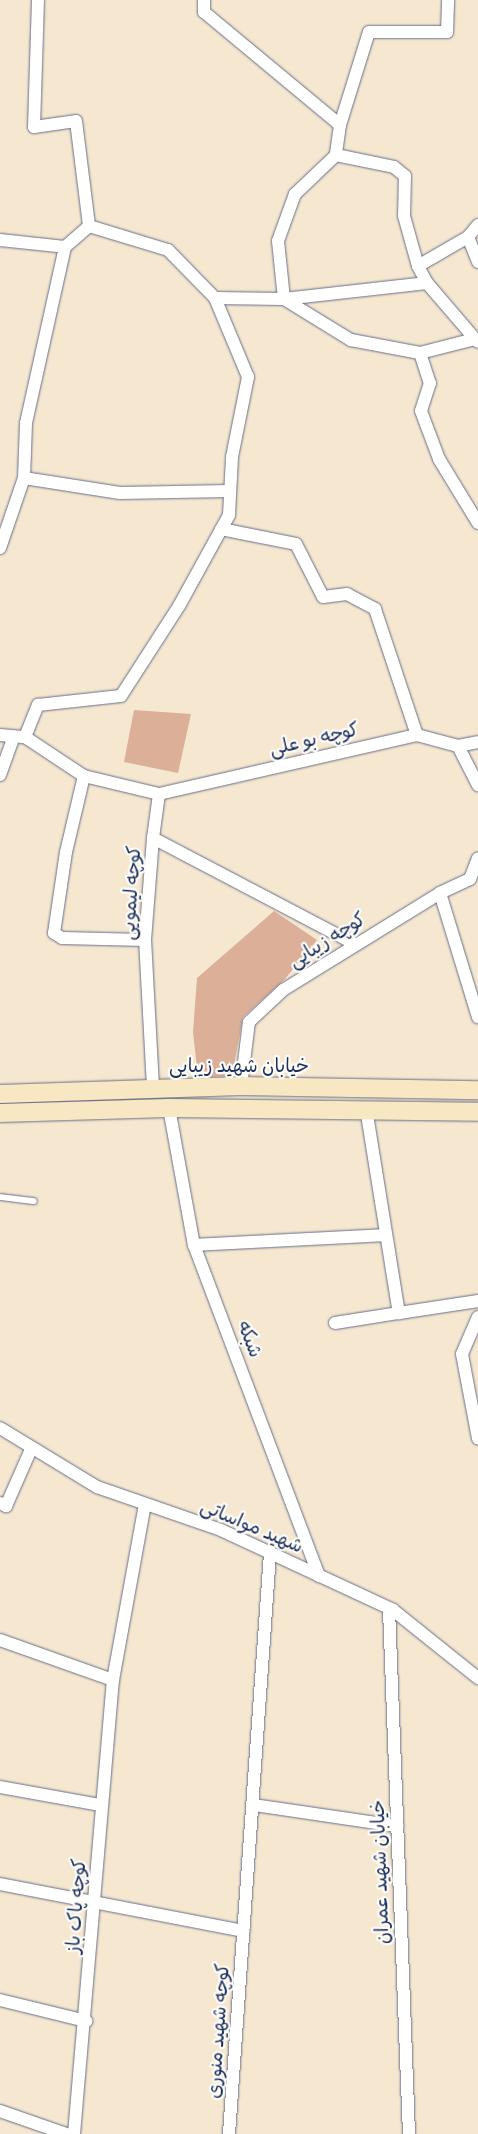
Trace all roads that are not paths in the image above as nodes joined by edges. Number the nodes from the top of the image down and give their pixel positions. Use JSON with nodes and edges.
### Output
{"nodes":[{"id":1,"x":38,"y":0,"type":"edge"},
{"id":2,"x":204,"y":0,"type":"edge"},
{"id":3,"x":448,"y":0,"type":"edge"},
{"id":4,"x":340,"y":125,"type":"junction"},
{"id":5,"x":336,"y":155,"type":"junction"},
{"id":6,"x":478,"y":225,"type":"edge"},
{"id":7,"x":89,"y":226,"type":"junction"},
{"id":8,"x":468,"y":237,"type":"junction"},
{"id":9,"x":0,"y":240,"type":"edge"},
{"id":10,"x":65,"y":247,"type":"junction"},
{"id":11,"x":478,"y":262,"type":"edge"},
{"id":12,"x":418,"y":266,"type":"junction"},
{"id":13,"x":427,"y":283,"type":"junction"},
{"id":14,"x":215,"y":298,"type":"junction"},
{"id":15,"x":284,"y":299,"type":"junction"},
{"id":16,"x":477,"y":341,"type":"edge"},
{"id":17,"x":420,"y":353,"type":"junction"},
{"id":18,"x":24,"y":478,"type":"junction"},
{"id":19,"x":230,"y":491,"type":"junction"},
{"id":20,"x":478,"y":523,"type":"edge"},
{"id":21,"x":222,"y":529,"type":"junction"},
{"id":22,"x":0,"y":548,"type":"edge"},
{"id":23,"x":0,"y":735,"type":"edge"},
{"id":24,"x":417,"y":735,"type":"junction"},
{"id":25,"x":20,"y":737,"type":"junction"},
{"id":26,"x":478,"y":742,"type":"edge"},
{"id":27,"x":458,"y":746,"type":"junction"},
{"id":28,"x":0,"y":775,"type":"edge"},
{"id":29,"x":84,"y":776,"type":"junction"},
{"id":30,"x":478,"y":785,"type":"edge"},
{"id":31,"x":159,"y":794,"type":"junction"},
{"id":32,"x":153,"y":838,"type":"junction"},
{"id":33,"x":478,"y":858,"type":"edge"},
{"id":34,"x":440,"y":893,"type":"junction"},
{"id":35,"x":145,"y":940,"type":"junction"},
{"id":36,"x":355,"y":944,"type":"junction"},
{"id":37,"x":478,"y":1017,"type":"edge"},
{"id":38,"x":241,"y":1086,"type":"junction"},
{"id":39,"x":153,"y":1087,"type":"junction"},
{"id":40,"x":478,"y":1090,"type":"edge"},
{"id":41,"x":0,"y":1094,"type":"edge"},
{"id":42,"x":169,"y":1108,"type":"junction"},
{"id":43,"x":366,"y":1108,"type":"junction"},
{"id":44,"x":478,"y":1112,"type":"edge"},
{"id":45,"x":0,"y":1113,"type":"edge"},
{"id":46,"x":0,"y":1197,"type":"edge"},
{"id":47,"x":34,"y":1201,"type":"dead end"},
{"id":48,"x":386,"y":1235,"type":"junction"},
{"id":49,"x":194,"y":1245,"type":"junction"},
{"id":50,"x":478,"y":1301,"type":"edge"},
{"id":51,"x":399,"y":1312,"type":"junction"},
{"id":52,"x":478,"y":1317,"type":"edge"},
{"id":53,"x":334,"y":1323,"type":"dead end"},
{"id":54,"x":0,"y":1428,"type":"edge"},
{"id":55,"x":478,"y":1440,"type":"edge"},
{"id":56,"x":32,"y":1448,"type":"junction"},
{"id":57,"x":0,"y":1503,"type":"edge"},
{"id":58,"x":145,"y":1504,"type":"junction"},
{"id":59,"x":270,"y":1552,"type":"junction"},
{"id":60,"x":319,"y":1576,"type":"junction"},
{"id":61,"x":389,"y":1609,"type":"junction"},
{"id":62,"x":0,"y":1640,"type":"edge"},
{"id":63,"x":478,"y":1678,"type":"edge"},
{"id":64,"x":113,"y":1680,"type":"junction"},
{"id":65,"x":0,"y":1787,"type":"edge"},
{"id":66,"x":100,"y":1805,"type":"junction"},
{"id":67,"x":254,"y":1805,"type":"junction"},
{"id":68,"x":397,"y":1826,"type":"junction"},
{"id":69,"x":0,"y":1884,"type":"edge"},
{"id":70,"x":96,"y":1901,"type":"junction"},
{"id":71,"x":243,"y":1931,"type":"junction"},
{"id":72,"x":0,"y":2000,"type":"edge"},
{"id":73,"x":86,"y":2021,"type":"junction"},
{"id":74,"x":0,"y":2111,"type":"edge"},
{"id":75,"x":66,"y":2134,"type":"edge"},
{"id":76,"x":74,"y":2134,"type":"edge"},
{"id":77,"x":228,"y":2134,"type":"edge"},
{"id":78,"x":409,"y":2134,"type":"edge"}],
"edges":[{"from":1,"to":7,"type":"street"},
{"from":2,"to":4,"type":"street"},
{"from":3,"to":4,"type":"street"},
{"from":4,"to":5,"type":"street"},
{"from":5,"to":12,"type":"street"},
{"from":5,"to":15,"type":"street"},
{"from":6,"to":8,"type":"street"},
{"from":7,"to":10,"type":"street"},
{"from":7,"to":14,"type":"street"},
{"from":8,"to":11,"type":"street"},
{"from":8,"to":12,"type":"street"},
{"from":9,"to":10,"type":"street"},
{"from":10,"to":18,"type":"street"},
{"from":12,"to":13,"type":"street"},
{"from":13,"to":15,"type":"street"},
{"from":13,"to":16,"type":"street"},
{"from":14,"to":15,"type":"street"},
{"from":14,"to":19,"type":"street"},
{"from":15,"to":17,"type":"street"},
{"from":16,"to":17,"type":"street"},
{"from":17,"to":20,"type":"street"},
{"from":18,"to":19,"type":"street"},
{"from":18,"to":22,"type":"street"},
{"from":19,"to":21,"type":"street"},
{"from":21,"to":24,"type":"street"},
{"from":21,"to":25,"type":"street"},
{"from":23,"to":25,"type":"street"},
{"from":24,"to":27,"type":"street","name":"کوچه بو علی"},
{"from":24,"to":31,"type":"street","name":"کوچه بو علی"},
{"from":25,"to":28,"type":"street"},
{"from":25,"to":29,"type":"street"},
{"from":26,"to":27,"type":"street","name":"کوچه بو علی"},
{"from":27,"to":30,"type":"street"},
{"from":29,"to":31,"type":"street"},
{"from":29,"to":35,"type":"street"},
{"from":31,"to":32,"type":"street"},
{"from":32,"to":35,"type":"street","name":"کوچه لیمویی"},
{"from":32,"to":36,"type":"street","name":"کوچه لیمویی"},
{"from":33,"to":34,"type":"street","name":"کوچه زیبایی"},
{"from":34,"to":36,"type":"street","name":"کوچه زیبایی"},
{"from":34,"to":37,"type":"street"},
{"from":35,"to":39,"type":"street","name":"کوچه لیمویی"},
{"from":36,"to":38,"type":"street","name":"کوچه زیبایی"},
{"from":38,"to":39,"type":"main road","name":"خیابان شهید زیبایی"},
{"from":38,"to":40,"type":"main road","name":"خیابان شهید زیبایی"},
{"from":39,"to":41,"type":"main road","name":"خیابان شهید زیبایی"},
{"from":42,"to":43,"type":"main road"},
{"from":42,"to":45,"type":"main road"},
{"from":42,"to":49,"type":"street","name":"شبکه"},
{"from":43,"to":44,"type":"main road"},
{"from":43,"to":48,"type":"street"},
{"from":46,"to":47,"type":"lane"},
{"from":48,"to":49,"type":"street"},
{"from":48,"to":51,"type":"street"},
{"from":49,"to":60,"type":"street","name":"شبکه"},
{"from":50,"to":51,"type":"street"},
{"from":51,"to":53,"type":"street"},
{"from":52,"to":55,"type":"street"},
{"from":54,"to":56,"type":"street","name":"شهید مواساتی"},
{"from":56,"to":57,"type":"street"},
{"from":56,"to":58,"type":"street","name":"شهید مواساتی"},
{"from":58,"to":59,"type":"street","name":"شهید مواساتی"},
{"from":58,"to":64,"type":"street","name":"کوچه پاک باز"},
{"from":59,"to":60,"type":"street","name":"شهید مواساتی"},
{"from":59,"to":67,"type":"street","name":"کوچه شهید منوری"},
{"from":60,"to":61,"type":"street","name":"شهید مواساتی"},
{"from":61,"to":63,"type":"street","name":"شهید مواساتی"},
{"from":61,"to":68,"type":"street","name":"خیابان شهید عمران"},
{"from":62,"to":64,"type":"street"},
{"from":64,"to":66,"type":"street","name":"کوچه پاک باز"},
{"from":65,"to":66,"type":"street"},
{"from":66,"to":70,"type":"street","name":"کوچه پاک باز"},
{"from":67,"to":68,"type":"street"},
{"from":67,"to":71,"type":"street","name":"کوچه شهید منوری"},
{"from":68,"to":78,"type":"street","name":"خیابان شهید عمران"},
{"from":69,"to":70,"type":"street"},
{"from":70,"to":71,"type":"street"},
{"from":70,"to":73,"type":"street","name":"کوچه پاک باز"},
{"from":71,"to":77,"type":"street","name":"کوچه شهید منوری"},
{"from":72,"to":73,"type":"street"},
{"from":73,"to":76,"type":"street","name":"کوچه پاک باز"},
{"from":74,"to":75,"type":"street"}]}
